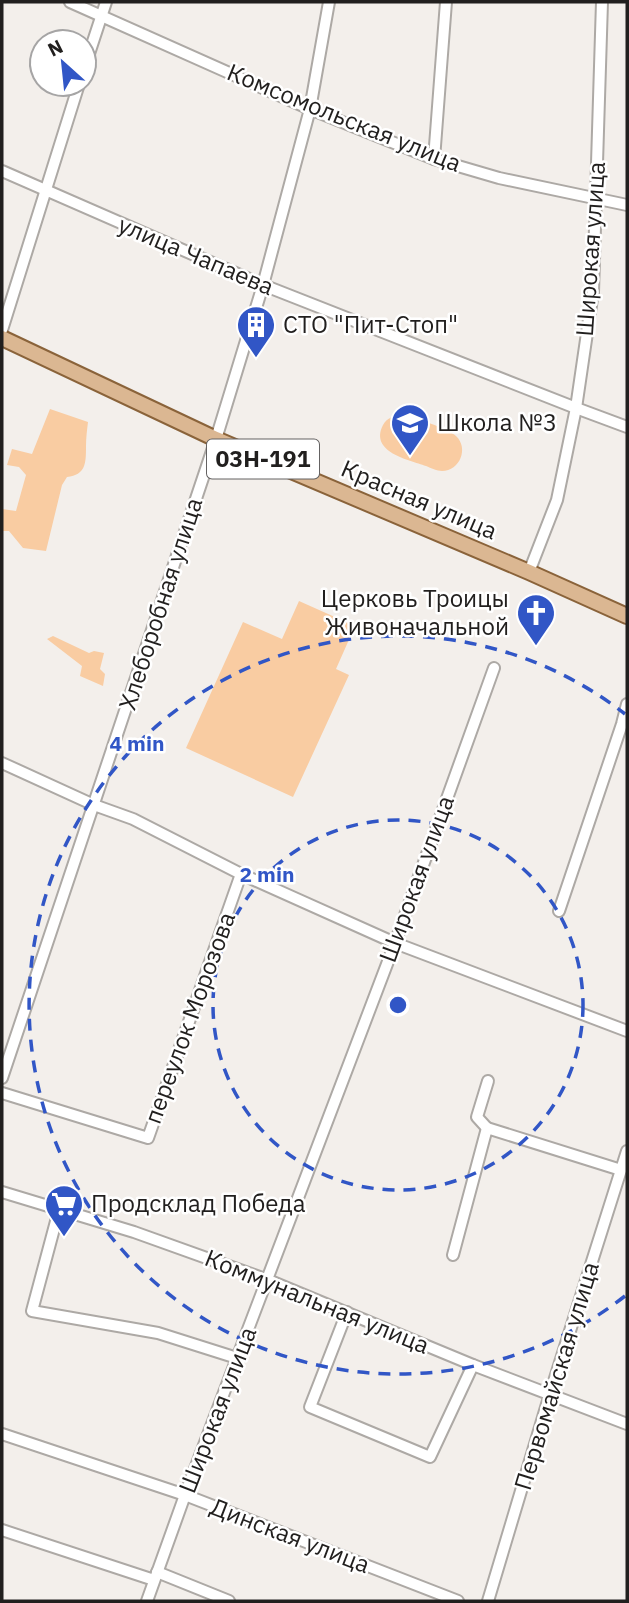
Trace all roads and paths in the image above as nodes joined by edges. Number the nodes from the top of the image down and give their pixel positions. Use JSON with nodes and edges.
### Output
{"nodes":[{"id":1,"x":70,"y":2,"type":"edge"},
{"id":2,"x":106,"y":2,"type":"edge"},
{"id":3,"x":329,"y":2,"type":"edge"},
{"id":4,"x":446,"y":2,"type":"edge"},
{"id":5,"x":602,"y":2,"type":"edge"},
{"id":6,"x":101,"y":15,"type":"junction"},
{"id":7,"x":97,"y":28,"type":"edge"},
{"id":8,"x":75,"y":98,"type":"edge"},
{"id":9,"x":310,"y":109,"type":"junction"},
{"id":10,"x":434,"y":159,"type":"junction"},
{"id":11,"x":2,"y":172,"type":"edge"},
{"id":12,"x":46,"y":191,"type":"junction"},
{"id":13,"x":596,"y":198,"type":"junction"},
{"id":14,"x":627,"y":205,"type":"edge"},
{"id":15,"x":263,"y":285,"type":"junction"},
{"id":16,"x":2,"y":330,"type":"edge"},
{"id":17,"x":2,"y":338,"type":"edge"},
{"id":18,"x":576,"y":408,"type":"junction"},
{"id":19,"x":627,"y":427,"type":"edge"},
{"id":20,"x":216,"y":439,"type":"junction"},
{"id":21,"x":529,"y":572,"type":"junction"},
{"id":22,"x":627,"y":616,"type":"edge"},
{"id":23,"x":494,"y":668,"type":"dead end"},
{"id":24,"x":627,"y":704,"type":"edge"},
{"id":25,"x":2,"y":764,"type":"edge"},
{"id":26,"x":94,"y":805,"type":"junction"},
{"id":27,"x":241,"y":874,"type":"junction"},
{"id":28,"x":559,"y":911,"type":"dead end"},
{"id":29,"x":394,"y":943,"type":"junction"},
{"id":30,"x":627,"y":1031,"type":"edge"},
{"id":31,"x":2,"y":1078,"type":"edge"},
{"id":32,"x":488,"y":1081,"type":"dead end"},
{"id":33,"x":2,"y":1093,"type":"edge"},
{"id":34,"x":487,"y":1128,"type":"junction"},
{"id":35,"x":627,"y":1151,"type":"edge"},
{"id":36,"x":621,"y":1170,"type":"junction"},
{"id":37,"x":2,"y":1192,"type":"edge"},
{"id":38,"x":59,"y":1210,"type":"junction"},
{"id":39,"x":453,"y":1255,"type":"dead end"},
{"id":40,"x":268,"y":1280,"type":"junction"},
{"id":41,"x":347,"y":1312,"type":"junction"},
{"id":42,"x":237,"y":1358,"type":"junction"},
{"id":43,"x":473,"y":1365,"type":"junction"},
{"id":44,"x":550,"y":1394,"type":"junction"},
{"id":45,"x":627,"y":1424,"type":"edge"},
{"id":46,"x":2,"y":1434,"type":"edge"},
{"id":47,"x":185,"y":1495,"type":"junction"},
{"id":48,"x":2,"y":1530,"type":"edge"},
{"id":49,"x":156,"y":1576,"type":"junction"},
{"id":50,"x":147,"y":1601,"type":"edge"},
{"id":51,"x":229,"y":1601,"type":"edge"},
{"id":52,"x":458,"y":1601,"type":"edge"},
{"id":53,"x":488,"y":1601,"type":"edge"}],
"edges":[{"from":1,"to":6,"type":"street","name":"Комсомольская улица"},
{"from":2,"to":6,"type":"street"},
{"from":3,"to":9,"type":"street","name":"Хлеборобная улица"},
{"from":4,"to":10,"type":"street"},
{"from":5,"to":13,"type":"street","name":"Широкая улица"},
{"from":6,"to":7,"type":"street"},
{"from":6,"to":9,"type":"street","name":"Комсомольская улица"},
{"from":8,"to":12,"type":"street"},
{"from":9,"to":10,"type":"street","name":"Комсомольская улица"},
{"from":9,"to":15,"type":"street","name":"Хлеборобная улица"},
{"from":10,"to":13,"type":"street","name":"Комсомольская улица"},
{"from":11,"to":12,"type":"street","name":"улица Чапаева"},
{"from":12,"to":15,"type":"street","name":"улица Чапаева"},
{"from":12,"to":16,"type":"street"},
{"from":13,"to":14,"type":"street","name":"Комсомольская улица"},
{"from":13,"to":18,"type":"street","name":"Широкая улица"},
{"from":15,"to":18,"type":"street","name":"улица Чапаева"},
{"from":15,"to":20,"type":"street","name":"Хлеборобная улица"},
{"from":17,"to":20,"type":"main road","name":"Красная улица","number":"03Н-191"},
{"from":18,"to":19,"type":"street","name":"улица Чапаева"},
{"from":18,"to":21,"type":"street","name":"Широкая улица"},
{"from":20,"to":21,"type":"main road","name":"Красная улица","number":"03Н-191"},
{"from":20,"to":26,"type":"street","name":"Хлеборобная улица"},
{"from":21,"to":22,"type":"main road","name":"Красная улица","number":"03Н-191"},
{"from":23,"to":29,"type":"street","name":"Широкая улица"},
{"from":24,"to":28,"type":"street"},
{"from":25,"to":26,"type":"street"},
{"from":26,"to":27,"type":"street"},
{"from":26,"to":31,"type":"street","name":"Хлеборобная улица"},
{"from":27,"to":29,"type":"street"},
{"from":27,"to":33,"type":"street","name":"переулок Морозова"},
{"from":29,"to":30,"type":"street"},
{"from":29,"to":40,"type":"street","name":"Широкая улица"},
{"from":32,"to":34,"type":"street"},
{"from":34,"to":36,"type":"street"},
{"from":34,"to":39,"type":"street"},
{"from":35,"to":36,"type":"street","name":"Первомайская улица"},
{"from":36,"to":44,"type":"street","name":"Первомайская улица"},
{"from":37,"to":38,"type":"street","name":"Коммунальная улица"},
{"from":38,"to":40,"type":"street","name":"Коммунальная улица"},
{"from":38,"to":42,"type":"street"},
{"from":40,"to":41,"type":"street","name":"Коммунальная улица"},
{"from":40,"to":42,"type":"street","name":"Широкая улица"},
{"from":41,"to":43,"type":"street","name":"Коммунальная улица"},
{"from":41,"to":43,"type":"street"},
{"from":42,"to":47,"type":"street","name":"Широкая улица"},
{"from":43,"to":44,"type":"street","name":"Коммунальная улица"},
{"from":44,"to":45,"type":"street","name":"Коммунальная улица"},
{"from":44,"to":53,"type":"street","name":"Первомайская улица"},
{"from":46,"to":47,"type":"street","name":"Динская улица"},
{"from":47,"to":49,"type":"street","name":"Широкая улица"},
{"from":47,"to":52,"type":"street","name":"Динская улица"},
{"from":48,"to":49,"type":"street"},
{"from":49,"to":50,"type":"street","name":"Широкая улица"},
{"from":49,"to":51,"type":"street"}]}
